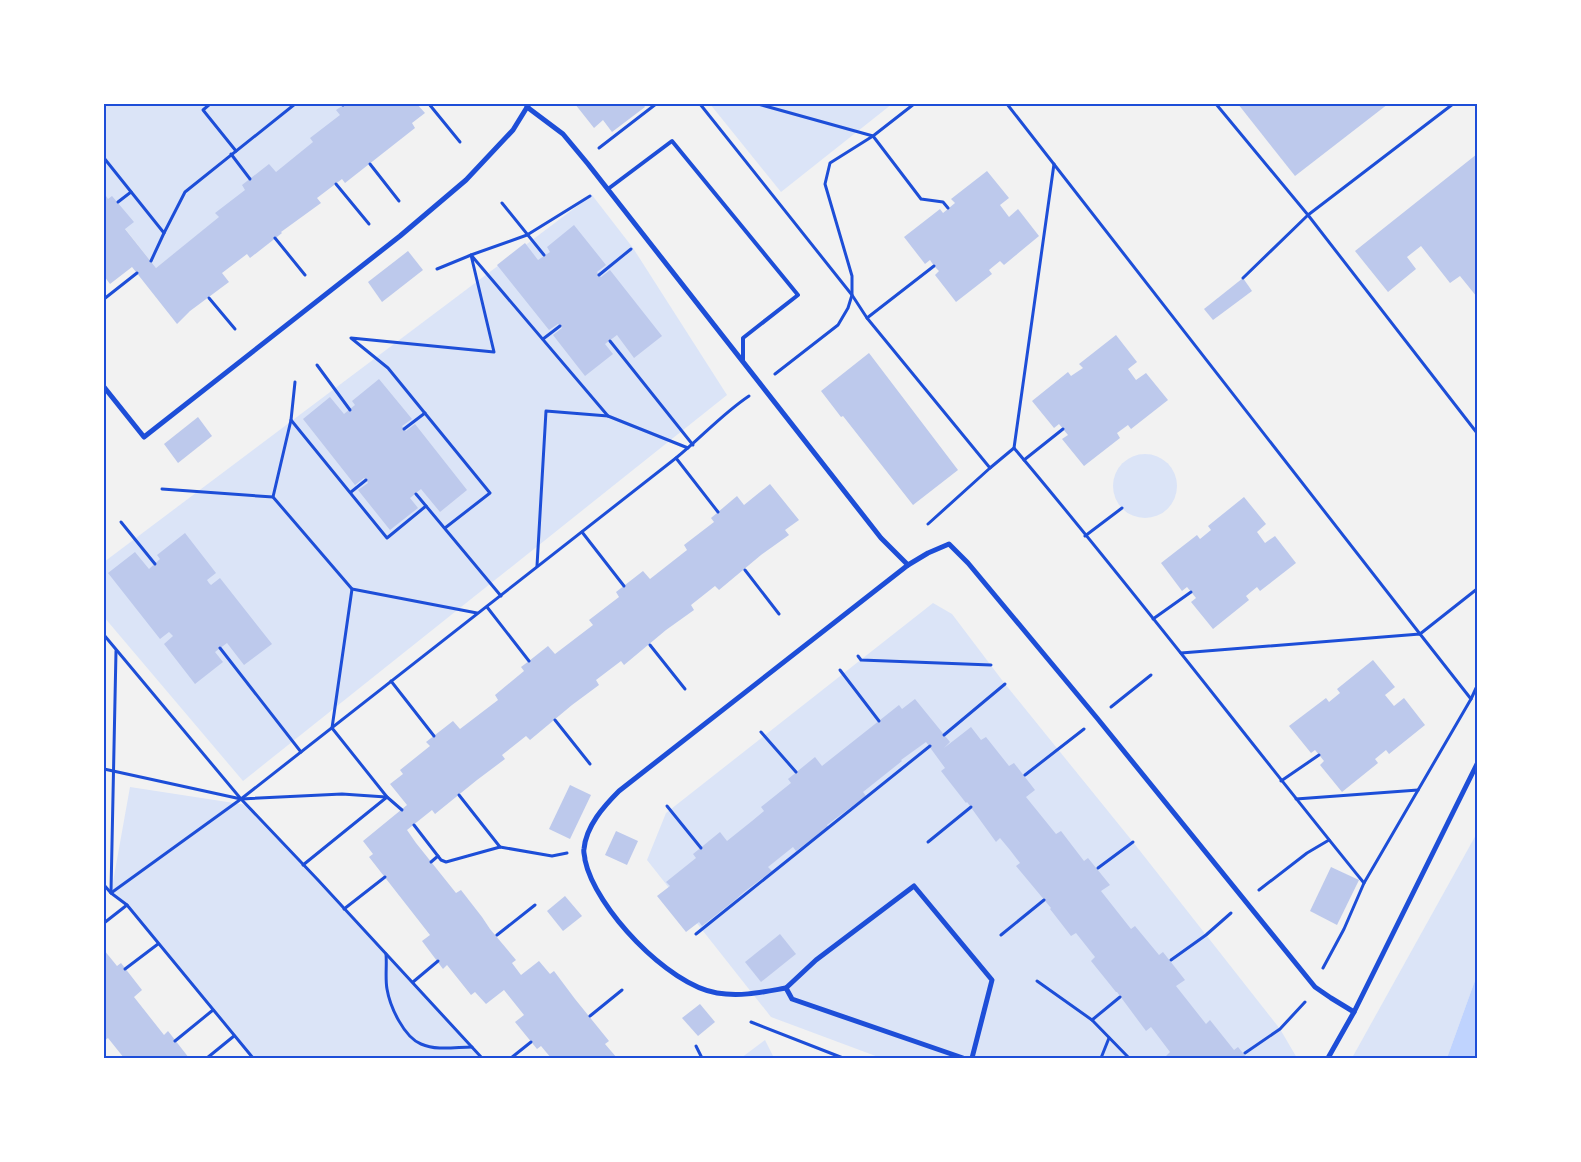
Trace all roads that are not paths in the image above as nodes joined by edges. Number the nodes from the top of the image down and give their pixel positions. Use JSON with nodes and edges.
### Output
{"nodes":[{"id":1,"x":528,"y":105,"type":"edge"},
{"id":2,"x":608,"y":189,"type":"junction"},
{"id":3,"x":743,"y":362,"type":"junction"},
{"id":4,"x":104,"y":387,"type":"edge"},
{"id":5,"x":908,"y":565,"type":"junction"},
{"id":6,"x":1477,"y":764,"type":"edge"},
{"id":7,"x":786,"y":988,"type":"junction"},
{"id":8,"x":1354,"y":1012,"type":"junction"},
{"id":9,"x":963,"y":1058,"type":"edge"},
{"id":10,"x":972,"y":1058,"type":"edge"},
{"id":11,"x":1328,"y":1058,"type":"edge"}],
"edges":[{"from":1,"to":2,"type":"street"},
{"from":1,"to":4,"type":"street"},
{"from":2,"to":3,"type":"street"},
{"from":2,"to":3,"type":"lane"},
{"from":3,"to":5,"type":"street"},
{"from":5,"to":7,"type":"street"},
{"from":5,"to":8,"type":"street"},
{"from":6,"to":8,"type":"street"},
{"from":7,"to":9,"type":"street"},
{"from":7,"to":10,"type":"street"},
{"from":8,"to":11,"type":"street"}]}
